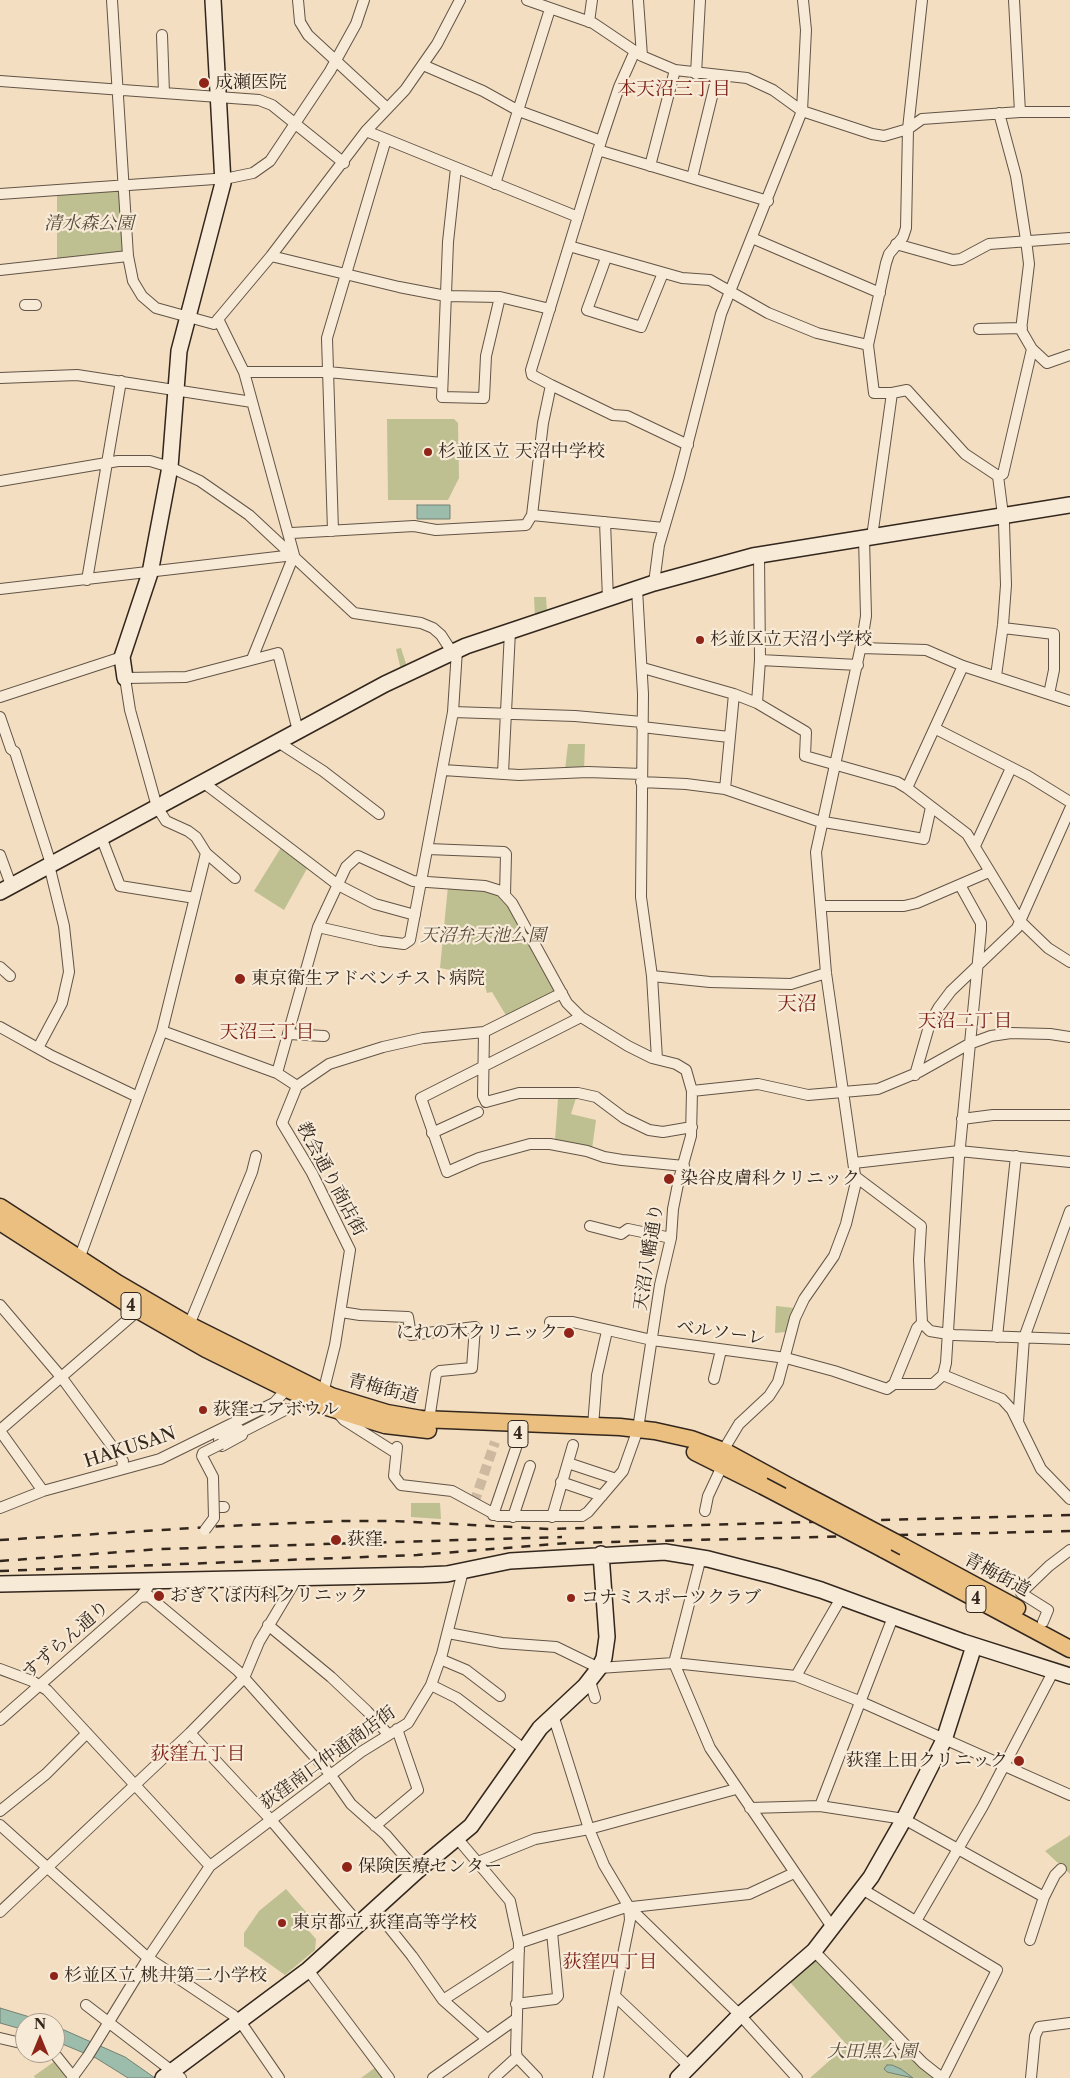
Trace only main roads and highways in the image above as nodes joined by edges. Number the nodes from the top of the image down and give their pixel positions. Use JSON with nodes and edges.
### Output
{"nodes":[{"id":1,"x":0,"y":1207,"type":"edge"},
{"id":2,"x":0,"y":1222,"type":"edge"},
{"id":3,"x":80,"y":1267,"type":"junction"},
{"id":4,"x":328,"y":1403,"type":"junction"},
{"id":5,"x":637,"y":1433,"type":"junction"},
{"id":6,"x":724,"y":1458,"type":"junction"},
{"id":7,"x":1070,"y":1637,"type":"edge"},
{"id":8,"x":1070,"y":1649,"type":"edge"}],
"edges":[{"from":1,"to":3,"type":"main road","name":"青梅街道","number":"4"},
{"from":2,"to":3,"type":"main road","name":"青梅街道","number":"4"},
{"from":3,"to":4,"type":"main road","name":"青梅街道","number":"4"},
{"from":3,"to":4,"type":"main road","name":"青梅街道","number":"4"},
{"from":4,"to":5,"type":"main road","name":"青梅街道","number":"4"},
{"from":4,"to":5,"type":"main road","name":"青梅街道","number":"4"},
{"from":5,"to":6,"type":"main road","name":"青梅街道","number":"4"},
{"from":6,"to":7,"type":"main road","name":"青梅街道","number":"4","bridge":true},
{"from":6,"to":8,"type":"main road","name":"青梅街道","number":"4","bridge":true}]}
